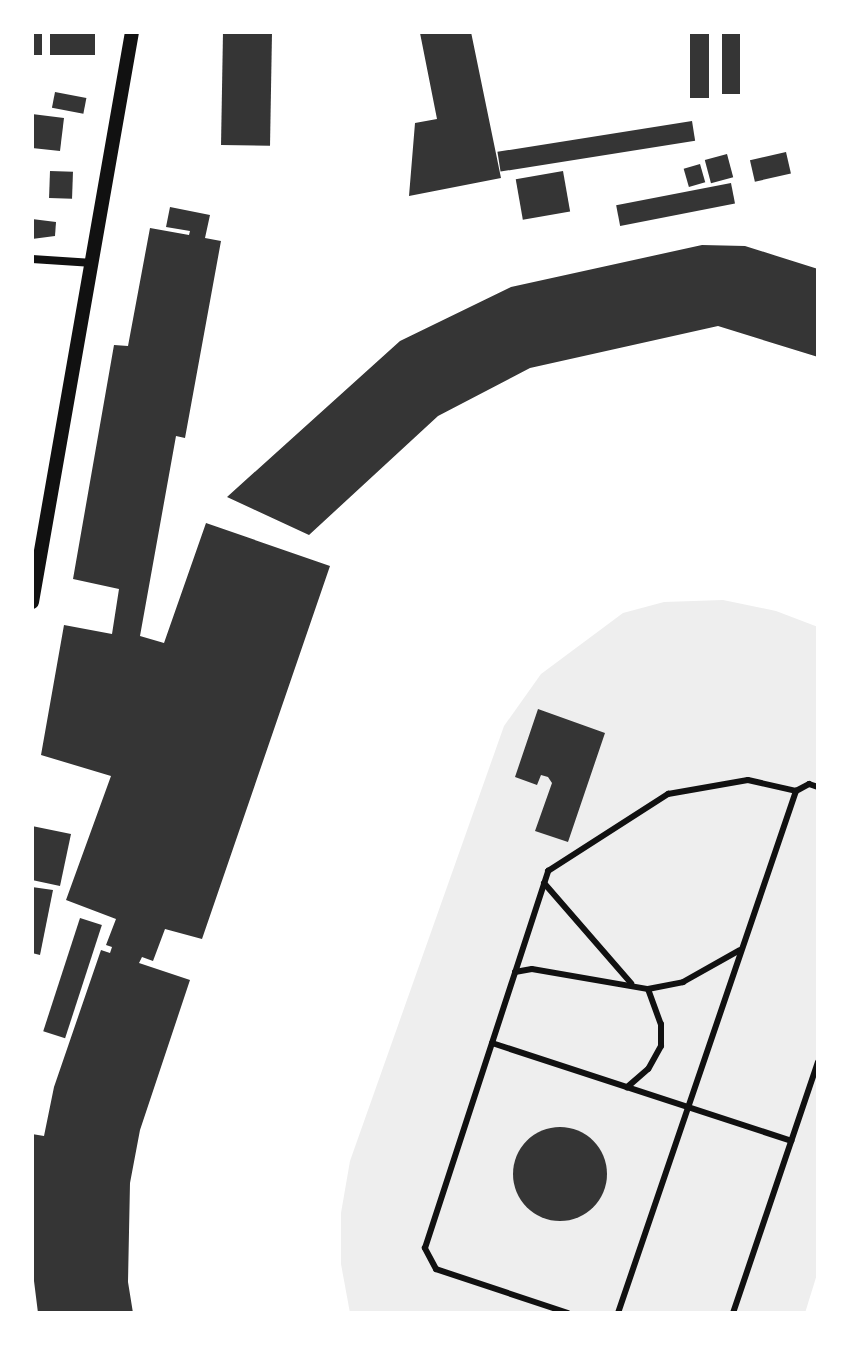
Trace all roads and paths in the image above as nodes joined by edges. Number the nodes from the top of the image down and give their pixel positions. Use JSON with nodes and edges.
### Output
{"nodes":[{"id":1,"x":132,"y":32,"type":"edge"},
{"id":2,"x":32,"y":259,"type":"edge"},
{"id":3,"x":94,"y":263,"type":"junction"},
{"id":4,"x":32,"y":602,"type":"edge"},
{"id":5,"x":818,"y":787,"type":"edge"},
{"id":6,"x":796,"y":791,"type":"junction"},
{"id":7,"x":544,"y":883,"type":"junction"},
{"id":8,"x":741,"y":950,"type":"junction"},
{"id":9,"x":515,"y":972,"type":"junction"},
{"id":10,"x":631,"y":983,"type":"junction"},
{"id":11,"x":648,"y":989,"type":"junction"},
{"id":12,"x":492,"y":1043,"type":"junction"},
{"id":13,"x":818,"y":1062,"type":"edge"},
{"id":14,"x":627,"y":1087,"type":"junction"},
{"id":15,"x":688,"y":1107,"type":"junction"},
{"id":16,"x":791,"y":1141,"type":"junction"},
{"id":17,"x":568,"y":1313,"type":"edge"},
{"id":18,"x":618,"y":1313,"type":"edge"},
{"id":19,"x":733,"y":1313,"type":"edge"}],
"edges":[{"from":1,"to":3,"type":"street"},
{"from":2,"to":3,"type":"street"},
{"from":3,"to":4,"type":"street"},
{"from":5,"to":6,"type":"lane"},
{"from":6,"to":7,"type":"lane"},
{"from":6,"to":8,"type":"lane"},
{"from":7,"to":9,"type":"lane"},
{"from":7,"to":10,"type":"lane"},
{"from":8,"to":11,"type":"lane"},
{"from":8,"to":15,"type":"lane"},
{"from":9,"to":10,"type":"lane"},
{"from":9,"to":12,"type":"lane"},
{"from":10,"to":11,"type":"lane"},
{"from":11,"to":14,"type":"lane"},
{"from":12,"to":14,"type":"lane"},
{"from":12,"to":17,"type":"lane"},
{"from":13,"to":16,"type":"lane"},
{"from":14,"to":15,"type":"lane"},
{"from":15,"to":16,"type":"lane"},
{"from":15,"to":18,"type":"lane"},
{"from":16,"to":19,"type":"lane"}]}
